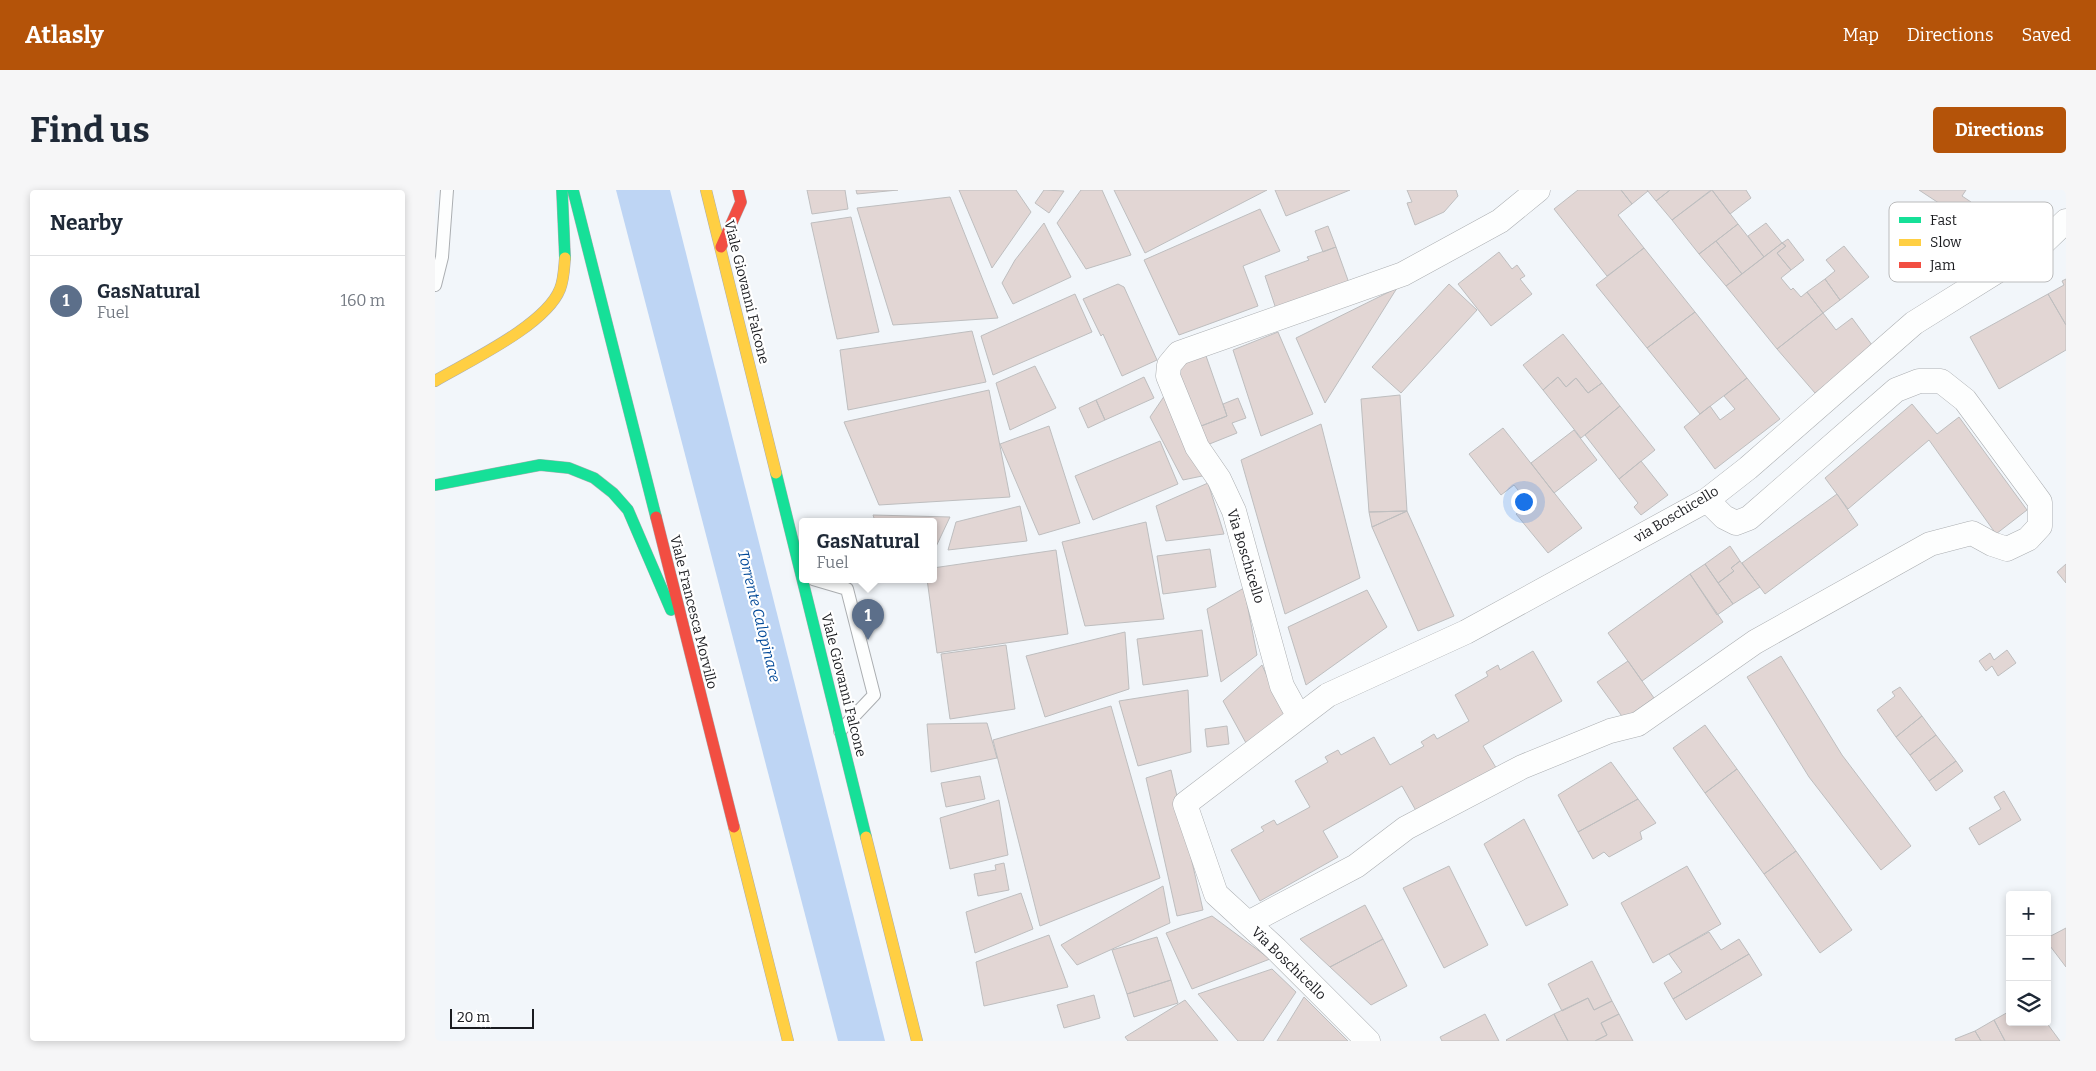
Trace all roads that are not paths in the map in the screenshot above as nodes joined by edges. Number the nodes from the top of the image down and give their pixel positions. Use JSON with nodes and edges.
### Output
{"nodes":[{"id":1,"x":447,"y":190,"type":"edge"},
{"id":2,"x":562,"y":190,"type":"edge"},
{"id":3,"x":573,"y":190,"type":"edge"},
{"id":4,"x":706,"y":190,"type":"edge"},
{"id":5,"x":738,"y":190,"type":"edge"},
{"id":6,"x":1538,"y":190,"type":"edge"},
{"id":7,"x":2066,"y":221,"type":"edge"},
{"id":8,"x":2053,"y":233,"type":"edge"},
{"id":9,"x":721,"y":247,"type":"junction"},
{"id":10,"x":1980,"y":282,"type":"edge"},
{"id":11,"x":435,"y":286,"type":"edge"},
{"id":12,"x":435,"y":381,"type":"edge"},
{"id":13,"x":435,"y":485,"type":"edge"},
{"id":14,"x":1707,"y":500,"type":"junction"},
{"id":15,"x":799,"y":549,"type":"edge"},
{"id":16,"x":808,"y":583,"type":"edge"},
{"id":17,"x":828,"y":583,"type":"edge"},
{"id":18,"x":688,"y":649,"type":"junction"},
{"id":19,"x":1299,"y":717,"type":"junction"},
{"id":20,"x":840,"y":731,"type":"junction"},
{"id":21,"x":1248,"y":923,"type":"junction"},
{"id":22,"x":787,"y":1041,"type":"edge"},
{"id":23,"x":917,"y":1041,"type":"edge"},
{"id":24,"x":1368,"y":1041,"type":"edge"}],
"edges":[{"from":1,"to":11,"type":"lane"},
{"from":2,"to":12,"type":"main road"},
{"from":3,"to":18,"type":"main road","name":"Viale Francesca Morvillo"},
{"from":4,"to":9,"type":"main road","name":"Viale Giovanni Falcone"},
{"from":5,"to":9,"type":"main road"},
{"from":6,"to":19,"type":"street","name":"Via Boschicello"},
{"from":7,"to":8,"type":"street","name":"via Boschicello"},
{"from":9,"to":15,"type":"main road","name":"Viale Giovanni Falcone"},
{"from":10,"to":14,"type":"street","name":"via Boschicello"},
{"from":13,"to":18,"type":"main road"},
{"from":14,"to":19,"type":"street","name":"via Boschicello"},
{"from":14,"to":21,"type":"street"},
{"from":16,"to":20,"type":"main road","name":"Viale Giovanni Falcone"},
{"from":17,"to":20,"type":"lane"},
{"from":18,"to":22,"type":"main road","name":"Viale Francesca Morvillo"},
{"from":19,"to":21,"type":"street","name":"Via Boschicello"},
{"from":20,"to":23,"type":"main road","name":"Viale Giovanni Falcone"},
{"from":21,"to":24,"type":"street","name":"Via Boschicello"}]}
